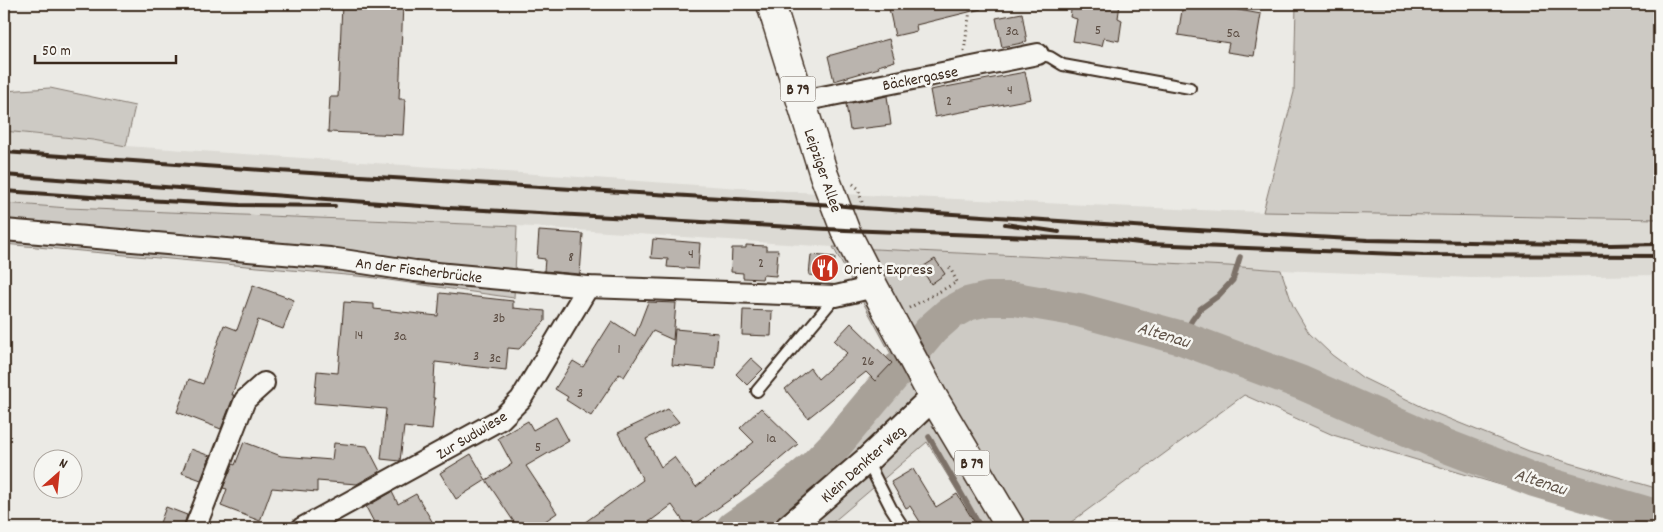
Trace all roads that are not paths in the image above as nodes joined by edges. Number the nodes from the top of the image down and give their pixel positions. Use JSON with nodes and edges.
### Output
{"nodes":[{"id":1,"x":772,"y":4,"type":"edge"},
{"id":2,"x":1038,"y":54,"type":"joint"},
{"id":3,"x":1190,"y":88,"type":"dead end"},
{"id":4,"x":802,"y":101,"type":"junction"},
{"id":5,"x":4,"y":230,"type":"edge"},
{"id":6,"x":588,"y":286,"type":"junction"},
{"id":7,"x":874,"y":287,"type":"junction"},
{"id":8,"x":836,"y":296,"type":"junction"},
{"id":9,"x":264,"y":383,"type":"dead end"},
{"id":10,"x":757,"y":391,"type":"dead end"},
{"id":11,"x":933,"y":397,"type":"junction"},
{"id":12,"x":867,"y":460,"type":"junction"},
{"id":13,"x":195,"y":528,"type":"edge"},
{"id":14,"x":302,"y":528,"type":"edge"},
{"id":15,"x":788,"y":528,"type":"edge"},
{"id":16,"x":904,"y":528,"type":"edge"},
{"id":17,"x":1011,"y":528,"type":"edge"}],
"edges":[{"from":1,"to":4,"type":"main road","name":"Leipziger Allee","number":"B 79"},
{"from":2,"to":3,"type":"lane"},
{"from":2,"to":4,"type":"street","name":"Bäckergasse"},
{"from":4,"to":7,"type":"main road","name":"Leipziger Allee","number":"B 79"},
{"from":5,"to":6,"type":"street","name":"An der Fischerbrücke"},
{"from":6,"to":8,"type":"street","name":"An der Fischerbrücke"},
{"from":6,"to":14,"type":"street","name":"Zur Sudwiese"},
{"from":7,"to":8,"type":"street","name":"An der Fischerbrücke"},
{"from":7,"to":11,"type":"main road","name":"Leipziger Allee","number":"B 79"},
{"from":8,"to":10,"type":"lane"},
{"from":9,"to":13,"type":"street"},
{"from":11,"to":12,"type":"street","name":"Klein Denkter Weg"},
{"from":11,"to":17,"type":"main road","number":"B 79"},
{"from":12,"to":15,"type":"street","name":"Klein Denkter Weg"},
{"from":12,"to":16,"type":"lane"}]}
